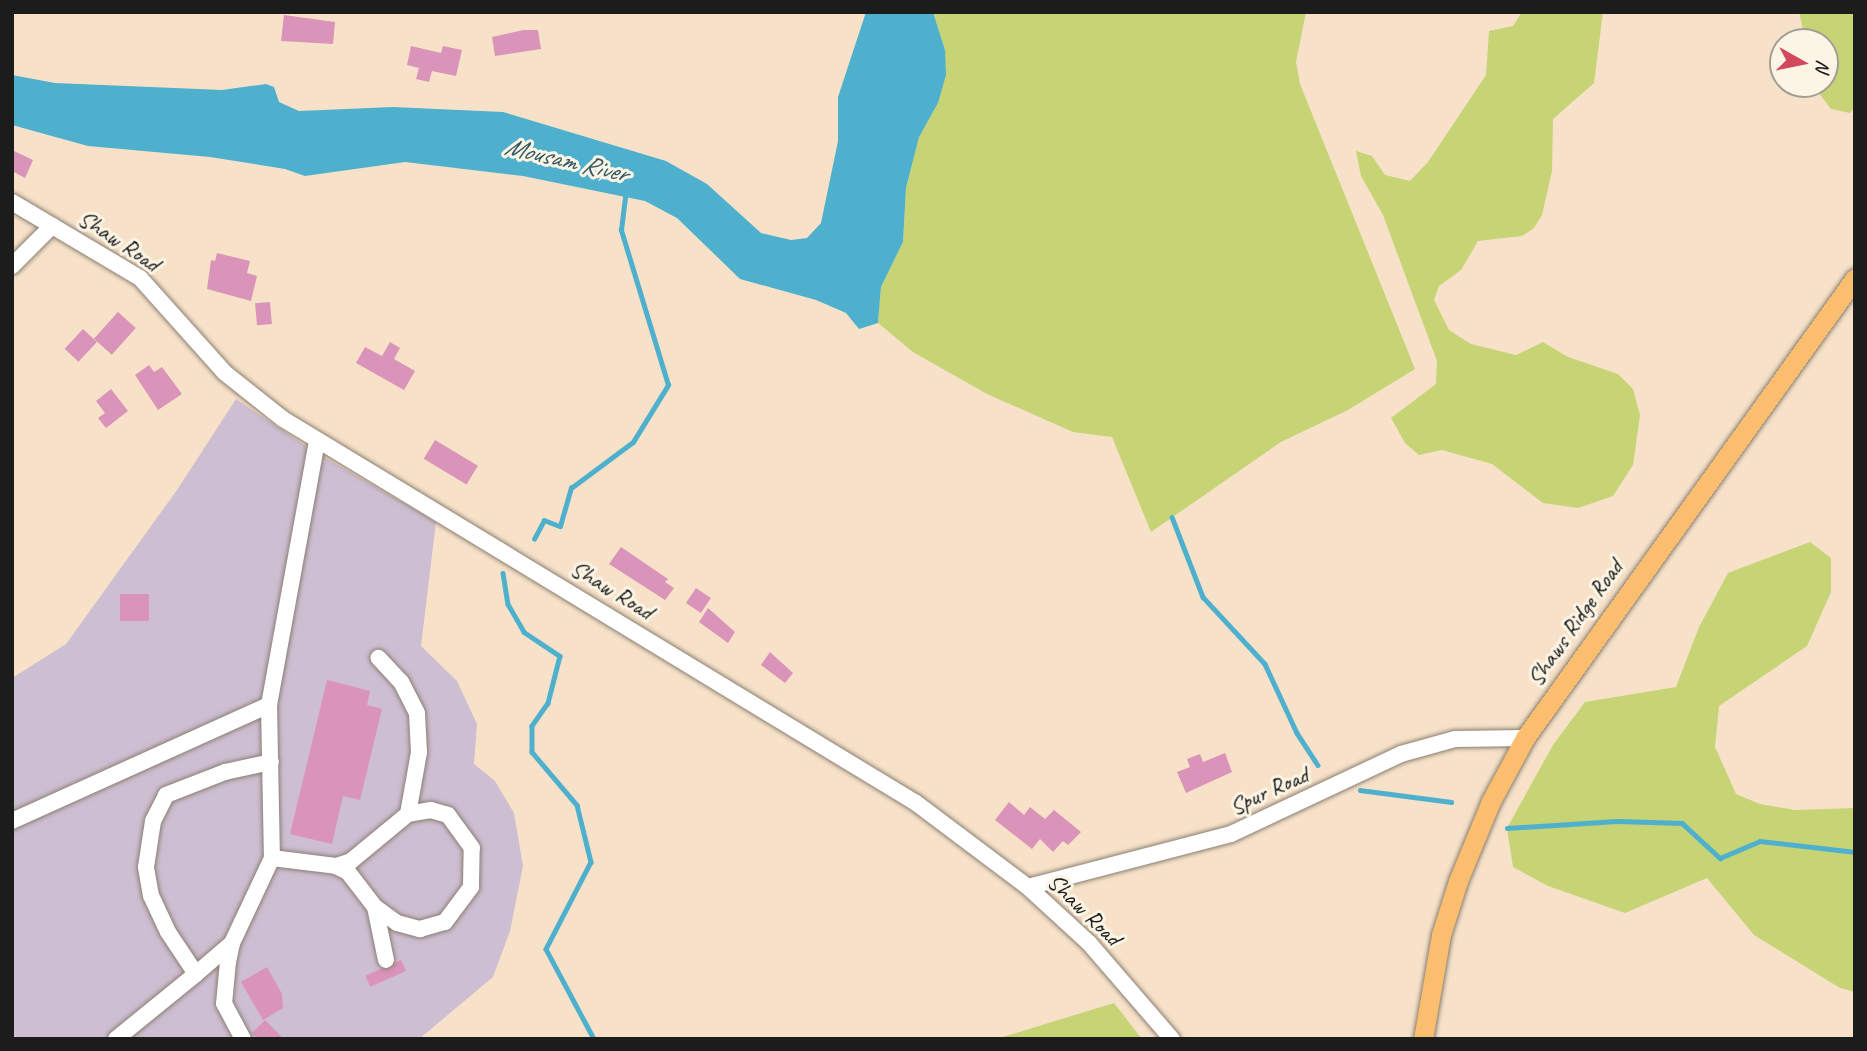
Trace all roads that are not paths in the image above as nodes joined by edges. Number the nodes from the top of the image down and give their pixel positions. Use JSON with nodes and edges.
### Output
{"nodes":[{"id":1,"x":12,"y":202,"type":"edge"},
{"id":2,"x":52,"y":226,"type":"junction"},
{"id":3,"x":12,"y":266,"type":"edge"},
{"id":4,"x":1855,"y":278,"type":"edge"},
{"id":5,"x":317,"y":441,"type":"junction"},
{"id":6,"x":379,"y":658,"type":"dead end"},
{"id":7,"x":269,"y":705,"type":"junction"},
{"id":8,"x":1525,"y":738,"type":"junction"},
{"id":9,"x":271,"y":762,"type":"junction"},
{"id":10,"x":408,"y":814,"type":"junction"},
{"id":11,"x":12,"y":821,"type":"edge"},
{"id":12,"x":272,"y":858,"type":"junction"},
{"id":13,"x":336,"y":866,"type":"junction"},
{"id":14,"x":1028,"y":887,"type":"junction"},
{"id":15,"x":375,"y":907,"type":"junction"},
{"id":16,"x":232,"y":943,"type":"junction"},
{"id":17,"x":386,"y":960,"type":"dead end"},
{"id":18,"x":196,"y":974,"type":"junction"},
{"id":19,"x":116,"y":1039,"type":"edge"},
{"id":20,"x":243,"y":1039,"type":"edge"},
{"id":21,"x":1172,"y":1039,"type":"edge"},
{"id":22,"x":1423,"y":1039,"type":"edge"}],
"edges":[{"from":1,"to":2,"type":"street","name":"Shaw Road"},
{"from":2,"to":3,"type":"street"},
{"from":2,"to":5,"type":"street","name":"Shaw Road"},
{"from":4,"to":8,"type":"main road","name":"Shaws Ridge Road"},
{"from":5,"to":7,"type":"street"},
{"from":5,"to":14,"type":"street","name":"Shaw Road"},
{"from":6,"to":10,"type":"street"},
{"from":7,"to":9,"type":"street"},
{"from":7,"to":11,"type":"street"},
{"from":8,"to":14,"type":"street","name":"Spur Road"},
{"from":8,"to":22,"type":"main road","name":"Shaws Ridge Road"},
{"from":9,"to":12,"type":"street"},
{"from":9,"to":18,"type":"street"},
{"from":10,"to":13,"type":"street"},
{"from":10,"to":15,"type":"street"},
{"from":12,"to":13,"type":"street"},
{"from":12,"to":16,"type":"street"},
{"from":13,"to":15,"type":"street"},
{"from":14,"to":21,"type":"street","name":"Shaw Road"},
{"from":15,"to":17,"type":"street"},
{"from":16,"to":18,"type":"street"},
{"from":16,"to":20,"type":"street"},
{"from":18,"to":19,"type":"street"}]}
